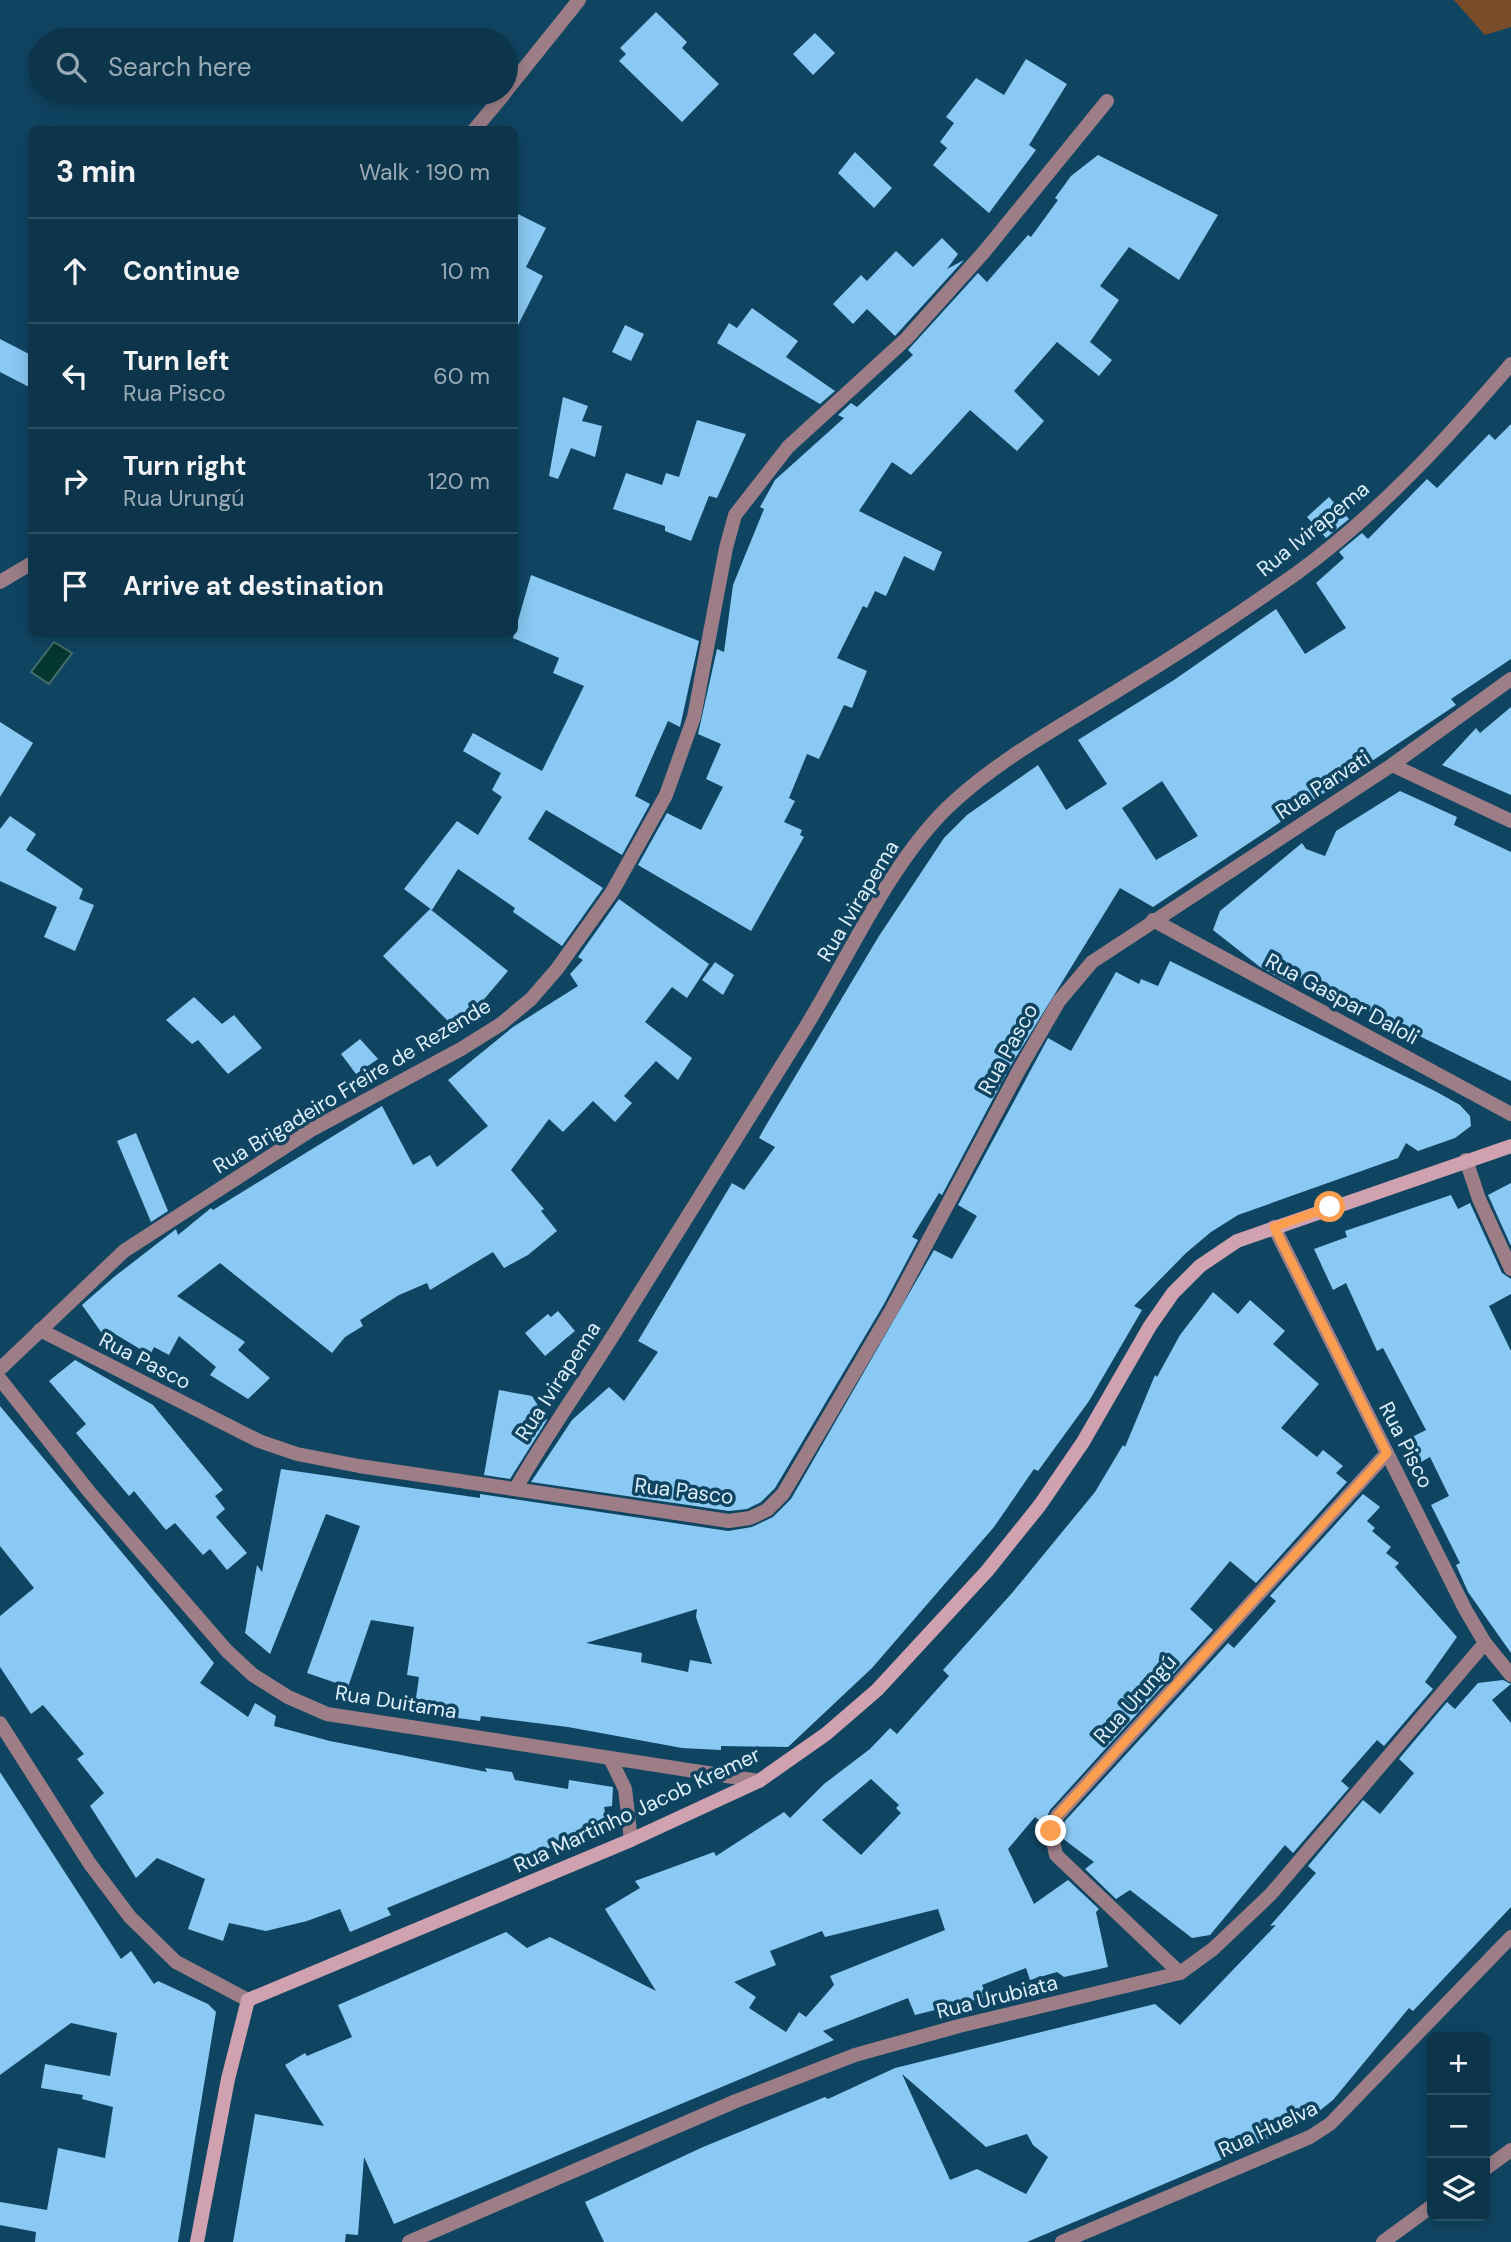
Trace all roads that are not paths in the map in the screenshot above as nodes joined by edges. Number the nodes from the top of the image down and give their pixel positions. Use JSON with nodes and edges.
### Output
{"nodes":[{"id":1,"x":579,"y":0,"type":"edge"},
{"id":2,"x":518,"y":76,"type":"edge"},
{"id":3,"x":1107,"y":101,"type":"dead end"},
{"id":4,"x":494,"y":105,"type":"edge"},
{"id":5,"x":477,"y":126,"type":"edge"},
{"id":6,"x":1511,"y":365,"type":"edge"},
{"id":7,"x":28,"y":565,"type":"edge"},
{"id":8,"x":0,"y":582,"type":"edge"},
{"id":9,"x":1511,"y":679,"type":"edge"},
{"id":10,"x":1392,"y":765,"type":"junction"},
{"id":11,"x":1511,"y":821,"type":"edge"},
{"id":12,"x":1153,"y":920,"type":"junction"},
{"id":13,"x":1511,"y":1115,"type":"edge"},
{"id":14,"x":1511,"y":1146,"type":"edge"},
{"id":15,"x":1466,"y":1160,"type":"junction"},
{"id":16,"x":1274,"y":1227,"type":"junction"},
{"id":17,"x":1511,"y":1269,"type":"edge"},
{"id":18,"x":40,"y":1330,"type":"junction"},
{"id":19,"x":0,"y":1369,"type":"edge"},
{"id":20,"x":0,"y":1379,"type":"edge"},
{"id":21,"x":1387,"y":1453,"type":"junction"},
{"id":22,"x":516,"y":1488,"type":"junction"},
{"id":23,"x":1485,"y":1643,"type":"junction"},
{"id":24,"x":1511,"y":1675,"type":"edge"},
{"id":25,"x":0,"y":1723,"type":"edge"},
{"id":26,"x":610,"y":1758,"type":"junction"},
{"id":27,"x":759,"y":1781,"type":"junction"},
{"id":28,"x":631,"y":1840,"type":"junction"},
{"id":29,"x":1511,"y":1937,"type":"edge"},
{"id":30,"x":1180,"y":1973,"type":"junction"},
{"id":31,"x":248,"y":2000,"type":"junction"},
{"id":32,"x":1511,"y":2150,"type":"edge"},
{"id":33,"x":1490,"y":2165,"type":"edge"},
{"id":34,"x":1427,"y":2211,"type":"edge"},
{"id":35,"x":450,"y":2225,"type":"junction"},
{"id":36,"x":197,"y":2242,"type":"edge"},
{"id":37,"x":409,"y":2242,"type":"edge"},
{"id":38,"x":447,"y":2242,"type":"edge"},
{"id":39,"x":1062,"y":2242,"type":"edge"},
{"id":40,"x":1383,"y":2242,"type":"edge"}],
"edges":[{"from":1,"to":2,"type":"street"},
{"from":3,"to":18,"type":"street","name":"Rua Brigadeiro Freire de Rezende"},
{"from":4,"to":5,"type":"street"},
{"from":6,"to":22,"type":"street","name":"Rua Ivirapema"},
{"from":7,"to":8,"type":"street"},
{"from":9,"to":10,"type":"street","name":"Rua Parvati"},
{"from":10,"to":11,"type":"street"},
{"from":10,"to":12,"type":"street","name":"Rua Parvati"},
{"from":12,"to":13,"type":"street","name":"Rua Gaspar Daloli"},
{"from":12,"to":22,"type":"street","name":"Rua Pasco"},
{"from":14,"to":15,"type":"street","name":"Rua Martinho Jacob Kremer"},
{"from":15,"to":16,"type":"street","name":"Rua Martinho Jacob Kremer"},
{"from":15,"to":17,"type":"street"},
{"from":16,"to":21,"type":"street","name":"Rua Pisco"},
{"from":16,"to":27,"type":"street","name":"Rua Martinho Jacob Kremer"},
{"from":18,"to":19,"type":"street","name":"Rua Brigadeiro Freire de Rezende"},
{"from":18,"to":22,"type":"street","name":"Rua Pasco"},
{"from":20,"to":26,"type":"street","name":"Rua Duitama"},
{"from":21,"to":23,"type":"street","name":"Rua Pisco"},
{"from":21,"to":30,"type":"street","name":"Rua Urungú"},
{"from":23,"to":24,"type":"street","name":"Rua Pisco"},
{"from":23,"to":30,"type":"street","name":"Rua Urubiata"},
{"from":25,"to":31,"type":"street"},
{"from":26,"to":27,"type":"street","name":"Rua Duitama"},
{"from":26,"to":28,"type":"street"},
{"from":27,"to":28,"type":"street","name":"Rua Martinho Jacob Kremer"},
{"from":28,"to":31,"type":"street","name":"Rua Martinho Jacob Kremer"},
{"from":29,"to":39,"type":"street","name":"Rua Huelva"},
{"from":30,"to":35,"type":"street","name":"Rua Urubiata"},
{"from":31,"to":36,"type":"street"},
{"from":32,"to":33,"type":"street"},
{"from":34,"to":40,"type":"street"},
{"from":35,"to":37,"type":"street","name":"Rua Urubiata"},
{"from":35,"to":38,"type":"street"}]}
